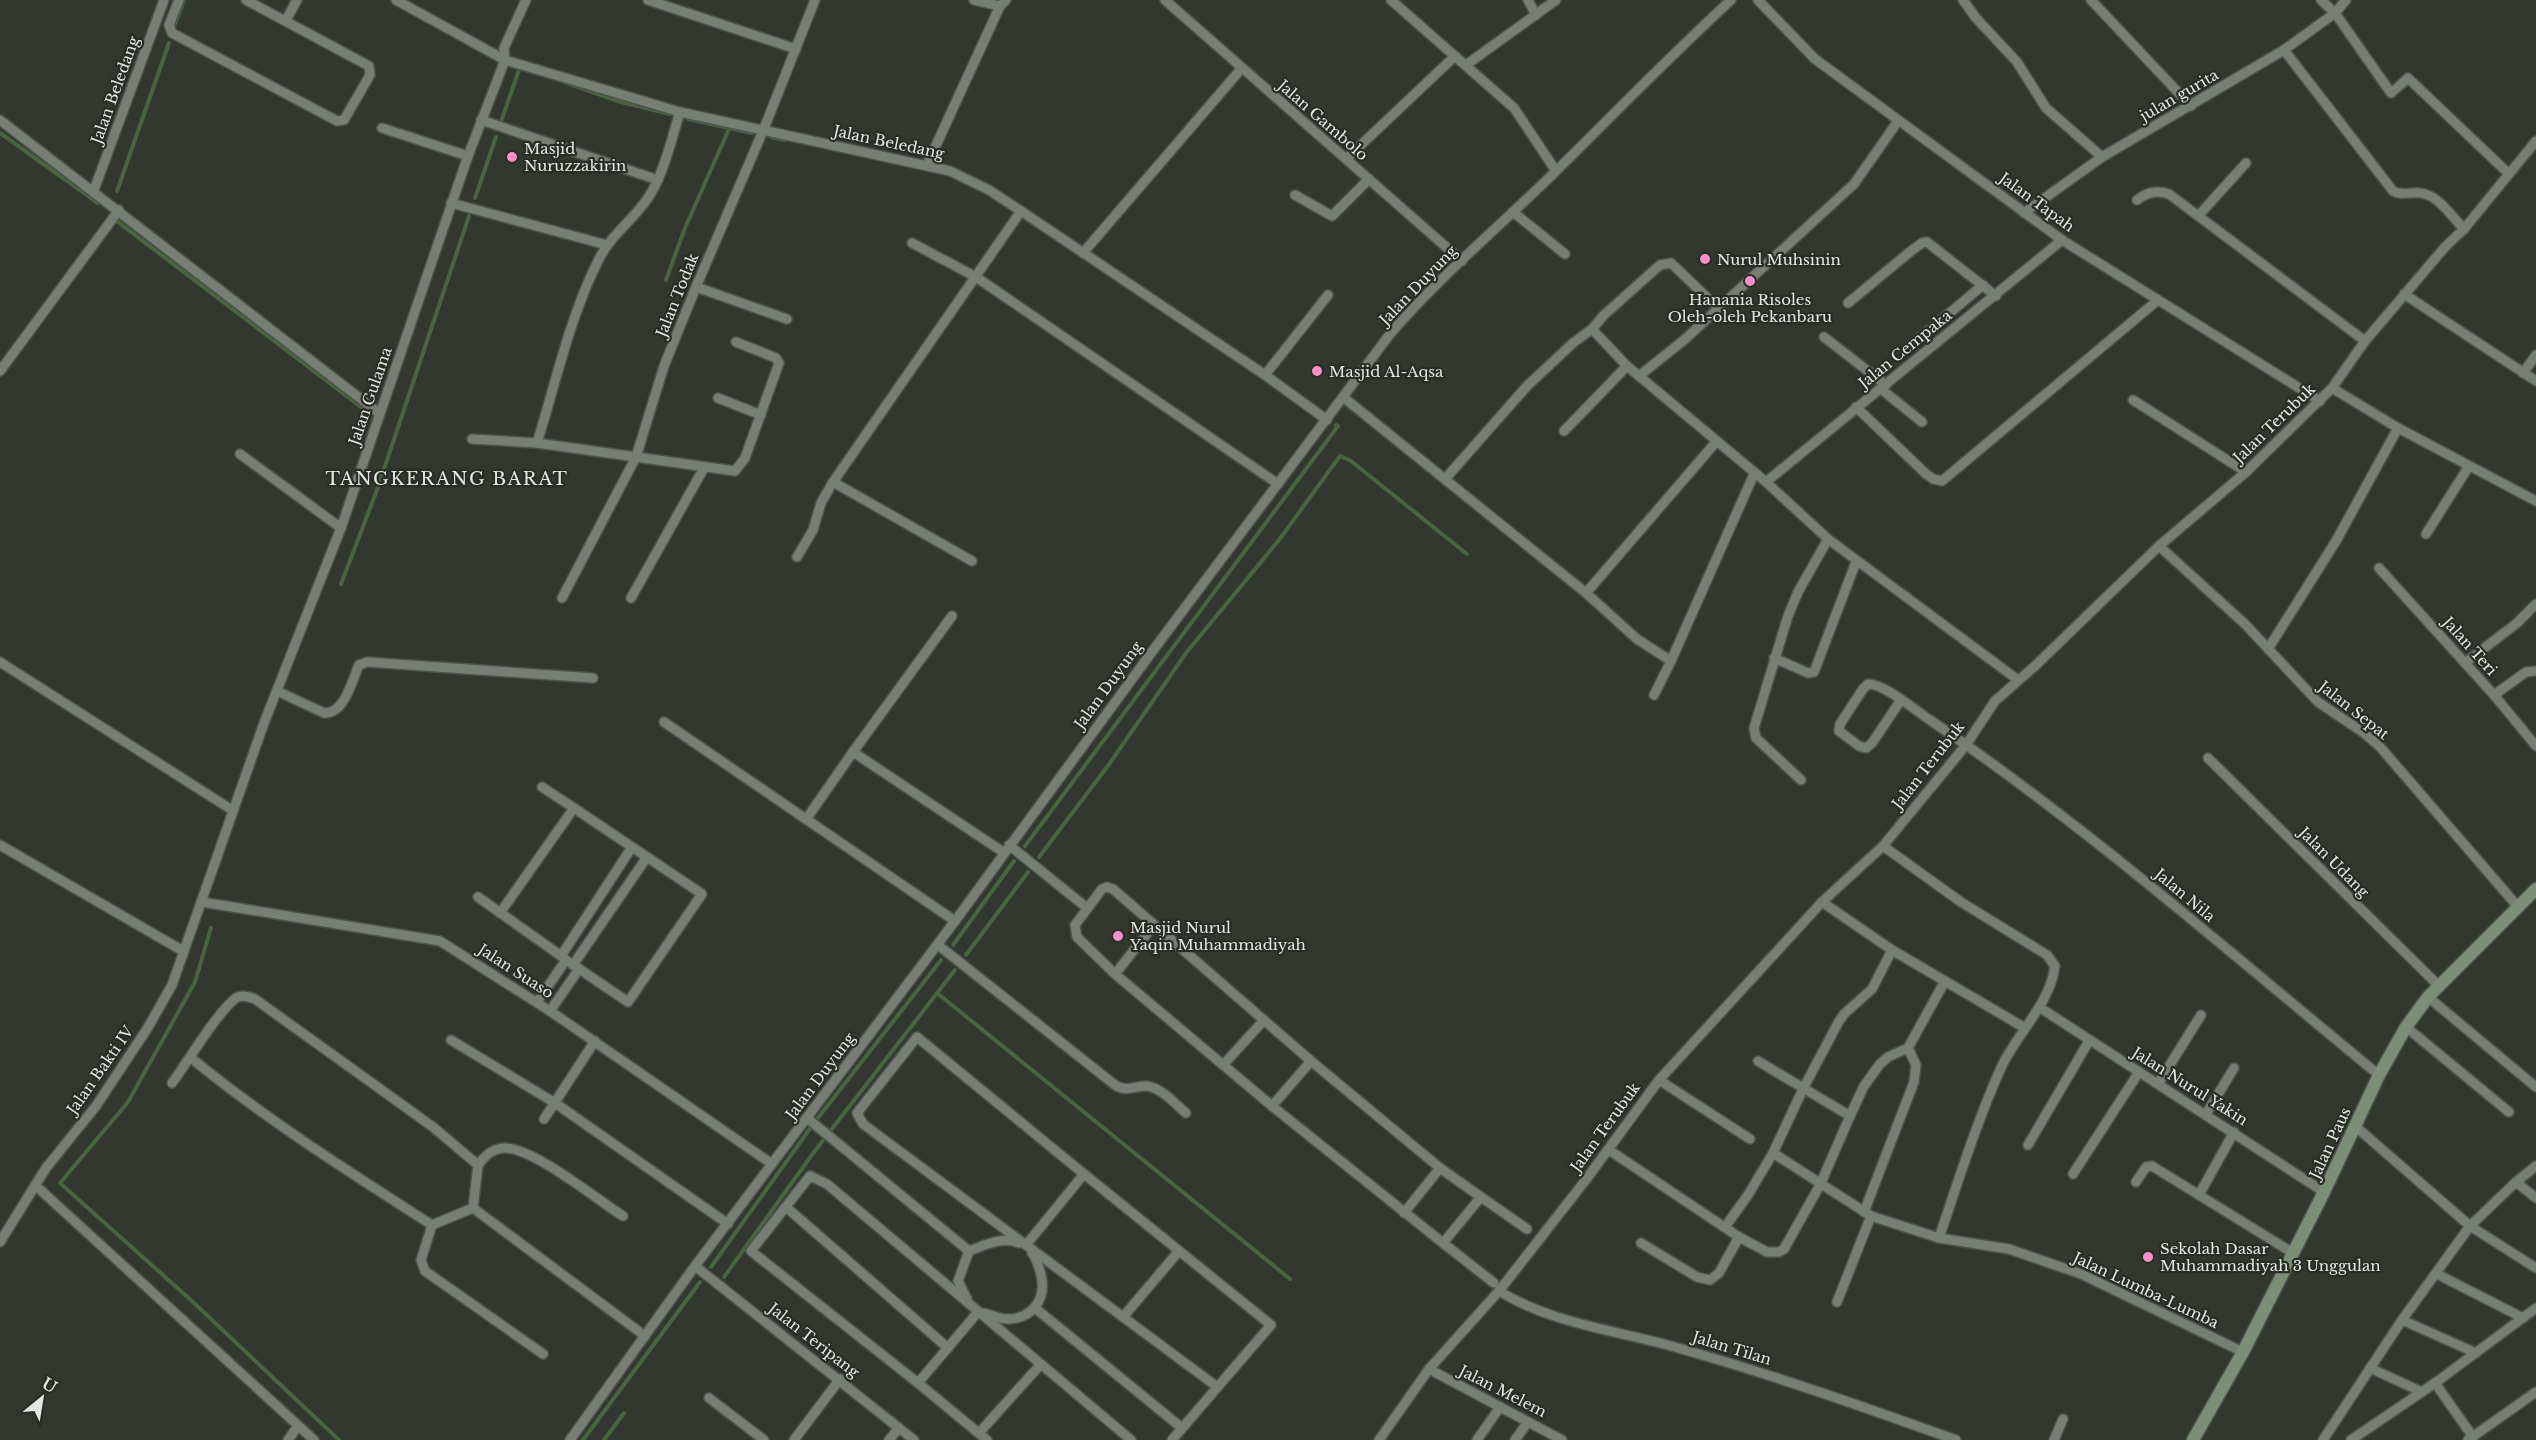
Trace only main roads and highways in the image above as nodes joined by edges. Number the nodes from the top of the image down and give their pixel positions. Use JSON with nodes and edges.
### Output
{"nodes":[{"id":1,"x":2536,"y":889,"type":"edge"},
{"id":2,"x":2193,"y":1440,"type":"edge"}],
"edges":[{"from":1,"to":2,"type":"main road","name":"Jalan Paus"}]}
